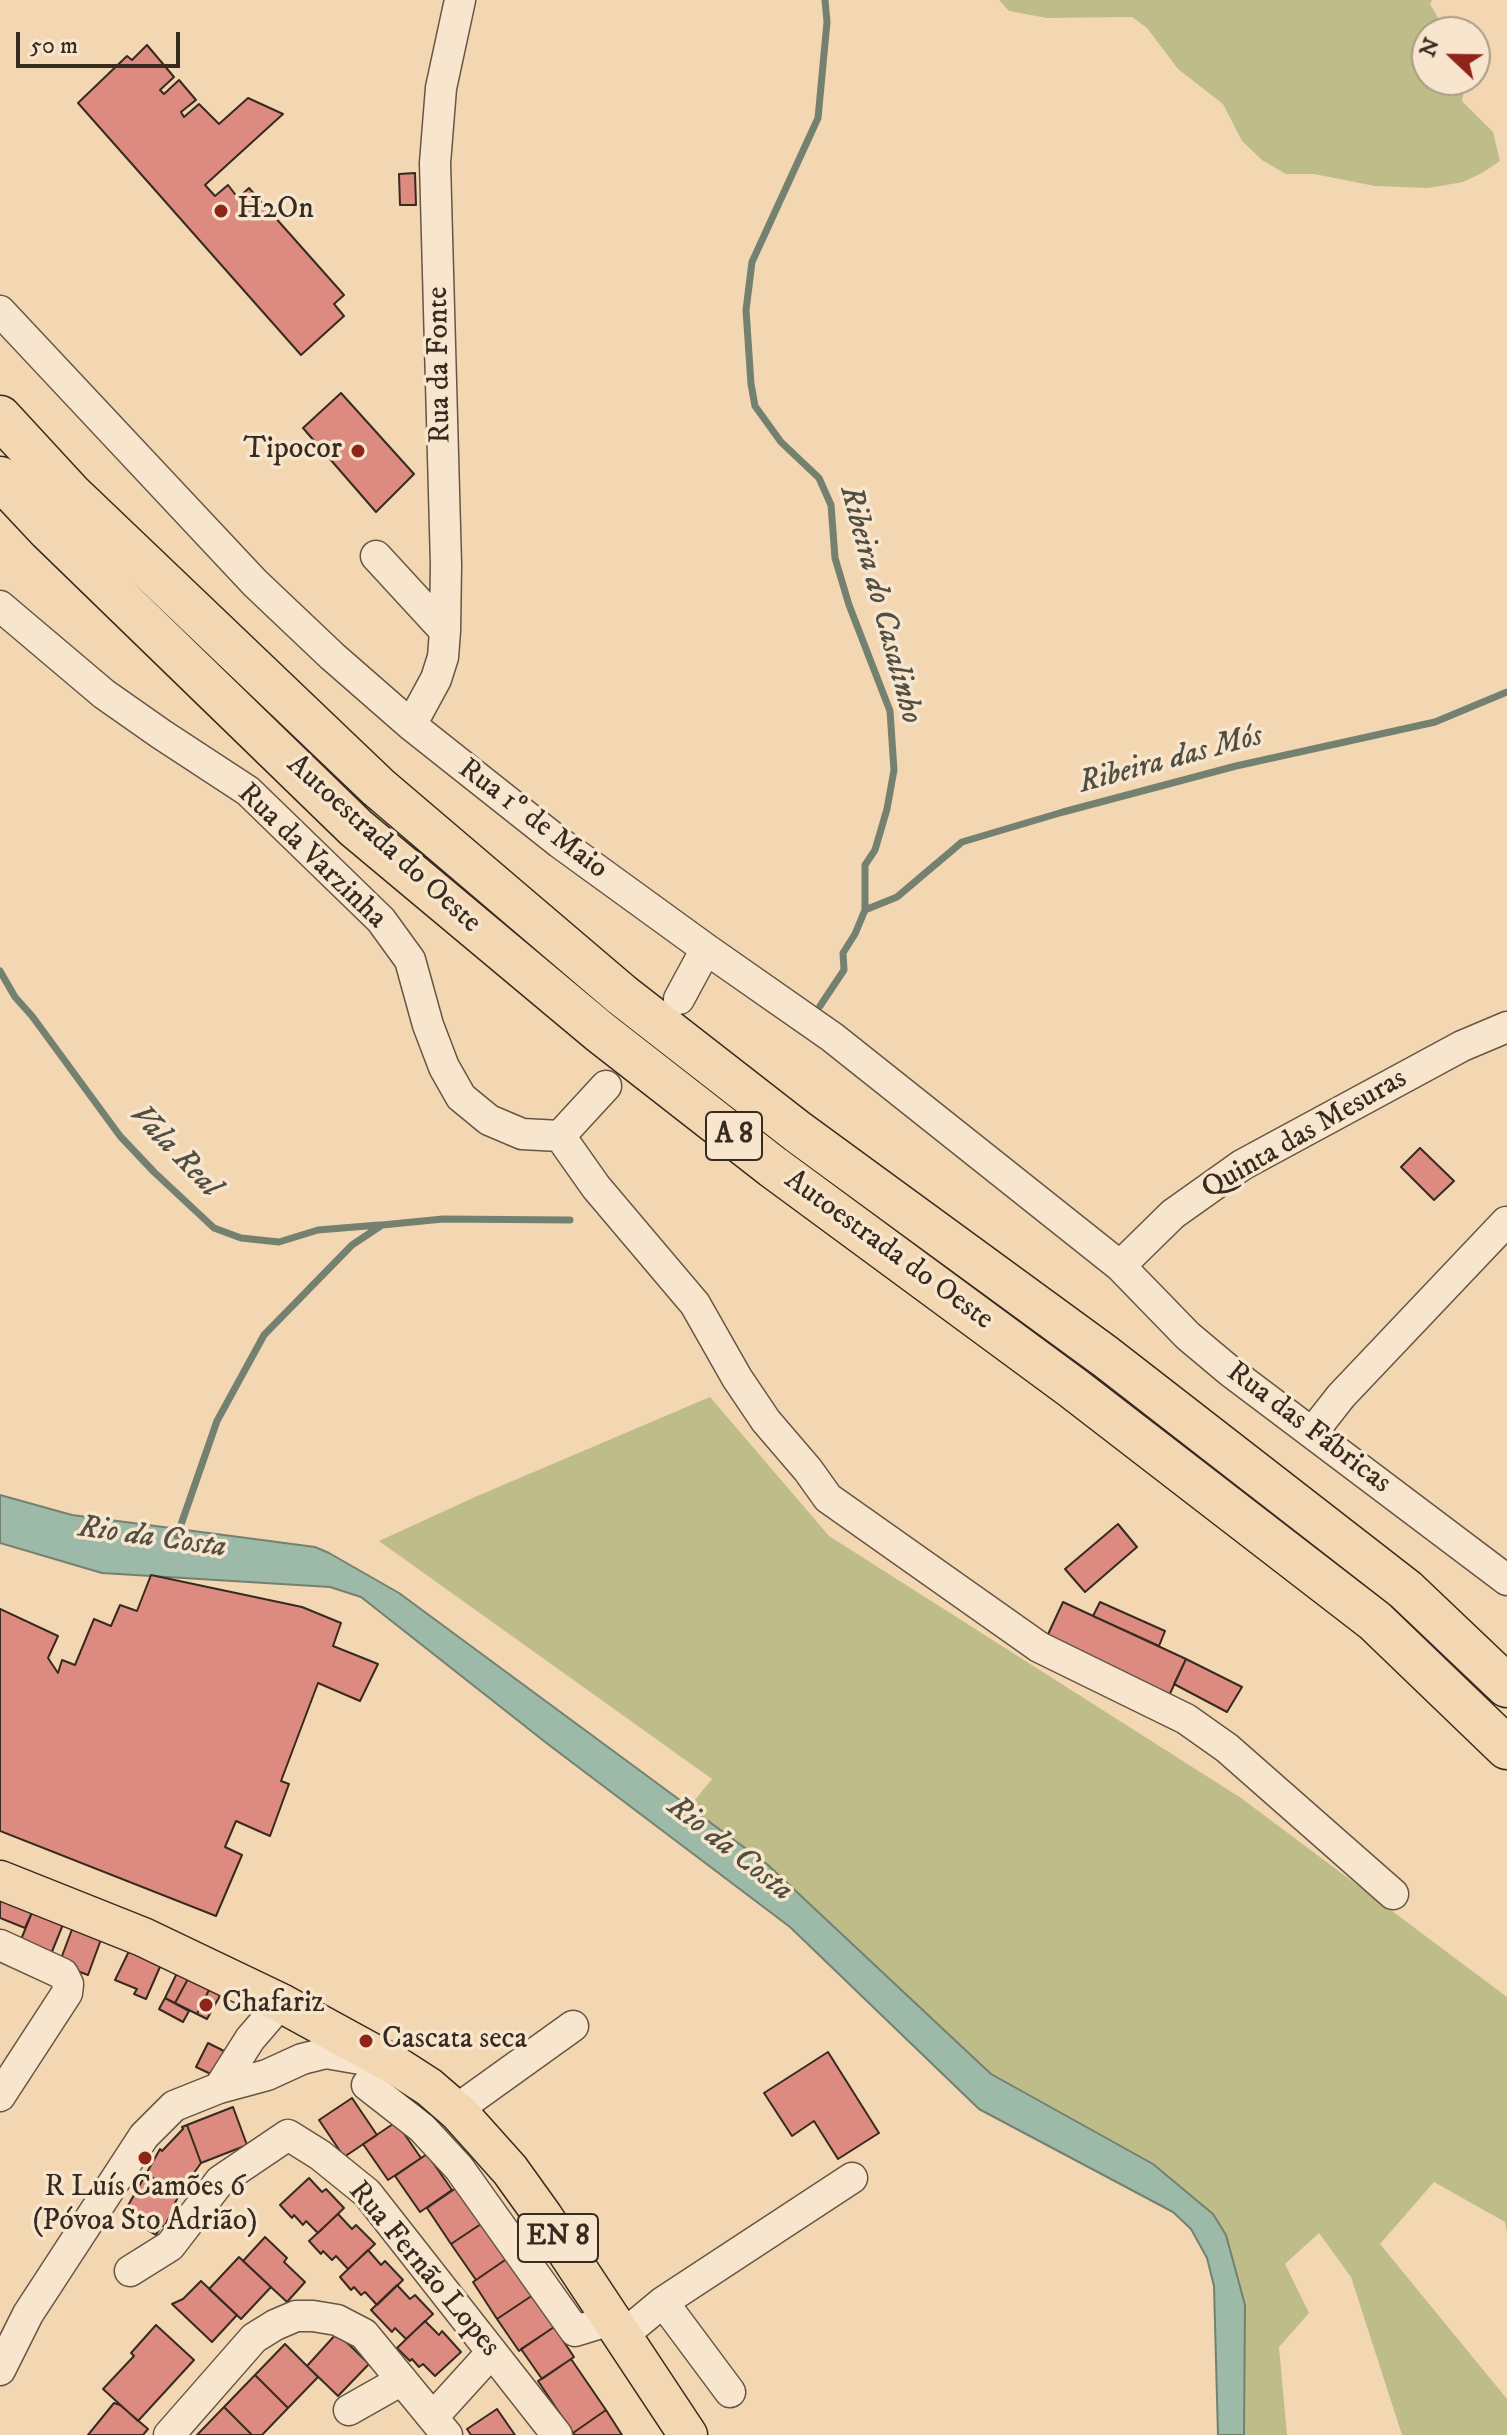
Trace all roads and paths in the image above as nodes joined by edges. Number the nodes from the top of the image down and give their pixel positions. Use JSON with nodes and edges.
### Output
{"nodes":[{"id":1,"x":460,"y":0,"type":"edge"},
{"id":2,"x":0,"y":311,"type":"edge"},
{"id":3,"x":0,"y":417,"type":"edge"},
{"id":4,"x":0,"y":478,"type":"edge"},
{"id":5,"x":376,"y":556,"type":"dead end"},
{"id":6,"x":0,"y":606,"type":"edge"},
{"id":7,"x":445,"y":631,"type":"junction"},
{"id":8,"x":411,"y":725,"type":"junction"},
{"id":9,"x":706,"y":949,"type":"junction"},
{"id":10,"x":679,"y":999,"type":"dead end"},
{"id":11,"x":1507,"y":1027,"type":"edge"},
{"id":12,"x":606,"y":1086,"type":"dead end"},
{"id":13,"x":560,"y":1136,"type":"junction"},
{"id":14,"x":1506,"y":1222,"type":"edge"},
{"id":15,"x":1120,"y":1266,"type":"junction"},
{"id":16,"x":1312,"y":1433,"type":"junction"},
{"id":17,"x":1507,"y":1580,"type":"edge"},
{"id":18,"x":1507,"y":1686,"type":"edge"},
{"id":19,"x":1507,"y":1748,"type":"edge"},
{"id":20,"x":0,"y":1880,"type":"edge"},
{"id":21,"x":1393,"y":1894,"type":"dead end"},
{"id":22,"x":0,"y":1945,"type":"edge"},
{"id":23,"x":242,"y":1985,"type":"junction"},
{"id":24,"x":281,"y":2003,"type":"junction"},
{"id":25,"x":573,"y":2026,"type":"dead end"},
{"id":26,"x":250,"y":2039,"type":"junction"},
{"id":27,"x":267,"y":2075,"type":"junction"},
{"id":28,"x":383,"y":2076,"type":"junction"},
{"id":29,"x":219,"y":2088,"type":"junction"},
{"id":30,"x":2,"y":2089,"type":"edge"},
{"id":31,"x":456,"y":2110,"type":"junction"},
{"id":32,"x":852,"y":2178,"type":"dead end"},
{"id":33,"x":130,"y":2271,"type":"dead end"},
{"id":34,"x":663,"y":2302,"type":"junction"},
{"id":35,"x":616,"y":2328,"type":"junction"},
{"id":36,"x":492,"y":2352,"type":"junction"},
{"id":37,"x":0,"y":2370,"type":"edge"},
{"id":38,"x":402,"y":2380,"type":"junction"},
{"id":39,"x":730,"y":2392,"type":"dead end"},
{"id":40,"x":349,"y":2410,"type":"dead end"},
{"id":41,"x":440,"y":2426,"type":"edge"},
{"id":42,"x":169,"y":2435,"type":"edge"},
{"id":43,"x":557,"y":2435,"type":"edge"},
{"id":44,"x":688,"y":2435,"type":"edge"}],
"edges":[{"from":1,"to":7,"type":"street","name":"Rua da Fonte"},
{"from":2,"to":8,"type":"street","name":"Rua 1º de Maio"},
{"from":3,"to":18,"type":"highway","name":"Autoestrada do Oeste","number":"A 8"},
{"from":4,"to":19,"type":"highway","name":"Autoestrada do Oeste","number":"A 8"},
{"from":5,"to":7,"type":"street"},
{"from":6,"to":13,"type":"street","name":"Rua da Varzinha"},
{"from":7,"to":8,"type":"street","name":"Rua da Fonte"},
{"from":8,"to":9,"type":"street","name":"Rua 1º de Maio"},
{"from":9,"to":10,"type":"street"},
{"from":9,"to":15,"type":"street","name":"Rua 1º de Maio"},
{"from":11,"to":15,"type":"street","name":"Quinta das Mesuras"},
{"from":12,"to":13,"type":"street"},
{"from":13,"to":21,"type":"street"},
{"from":14,"to":16,"type":"street"},
{"from":15,"to":16,"type":"street","name":"Rua das Fábricas"},
{"from":16,"to":17,"type":"street","name":"Rua das Fábricas"},
{"from":20,"to":23,"type":"main road","number":"EN 8"},
{"from":22,"to":30,"type":"street"},
{"from":23,"to":24,"type":"main road","number":"EN 8"},
{"from":23,"to":26,"type":"street"},
{"from":24,"to":26,"type":"street"},
{"from":24,"to":27,"type":"street"},
{"from":24,"to":28,"type":"main road","number":"EN 8"},
{"from":25,"to":31,"type":"street"},
{"from":26,"to":29,"type":"street"},
{"from":27,"to":28,"type":"street"},
{"from":27,"to":29,"type":"street"},
{"from":28,"to":31,"type":"main road","number":"EN 8"},
{"from":28,"to":35,"type":"street"},
{"from":29,"to":37,"type":"street"},
{"from":31,"to":35,"type":"main road","number":"EN 8"},
{"from":32,"to":34,"type":"street"},
{"from":33,"to":36,"type":"street","name":"Rua Fernão Lopes"},
{"from":34,"to":35,"type":"street"},
{"from":34,"to":39,"type":"street"},
{"from":35,"to":44,"type":"main road","number":"EN 8"},
{"from":36,"to":41,"type":"street"},
{"from":36,"to":43,"type":"street","name":"Rua Fernão Lopes"},
{"from":38,"to":40,"type":"street"},
{"from":38,"to":41,"type":"street"},
{"from":38,"to":42,"type":"street"}]}
